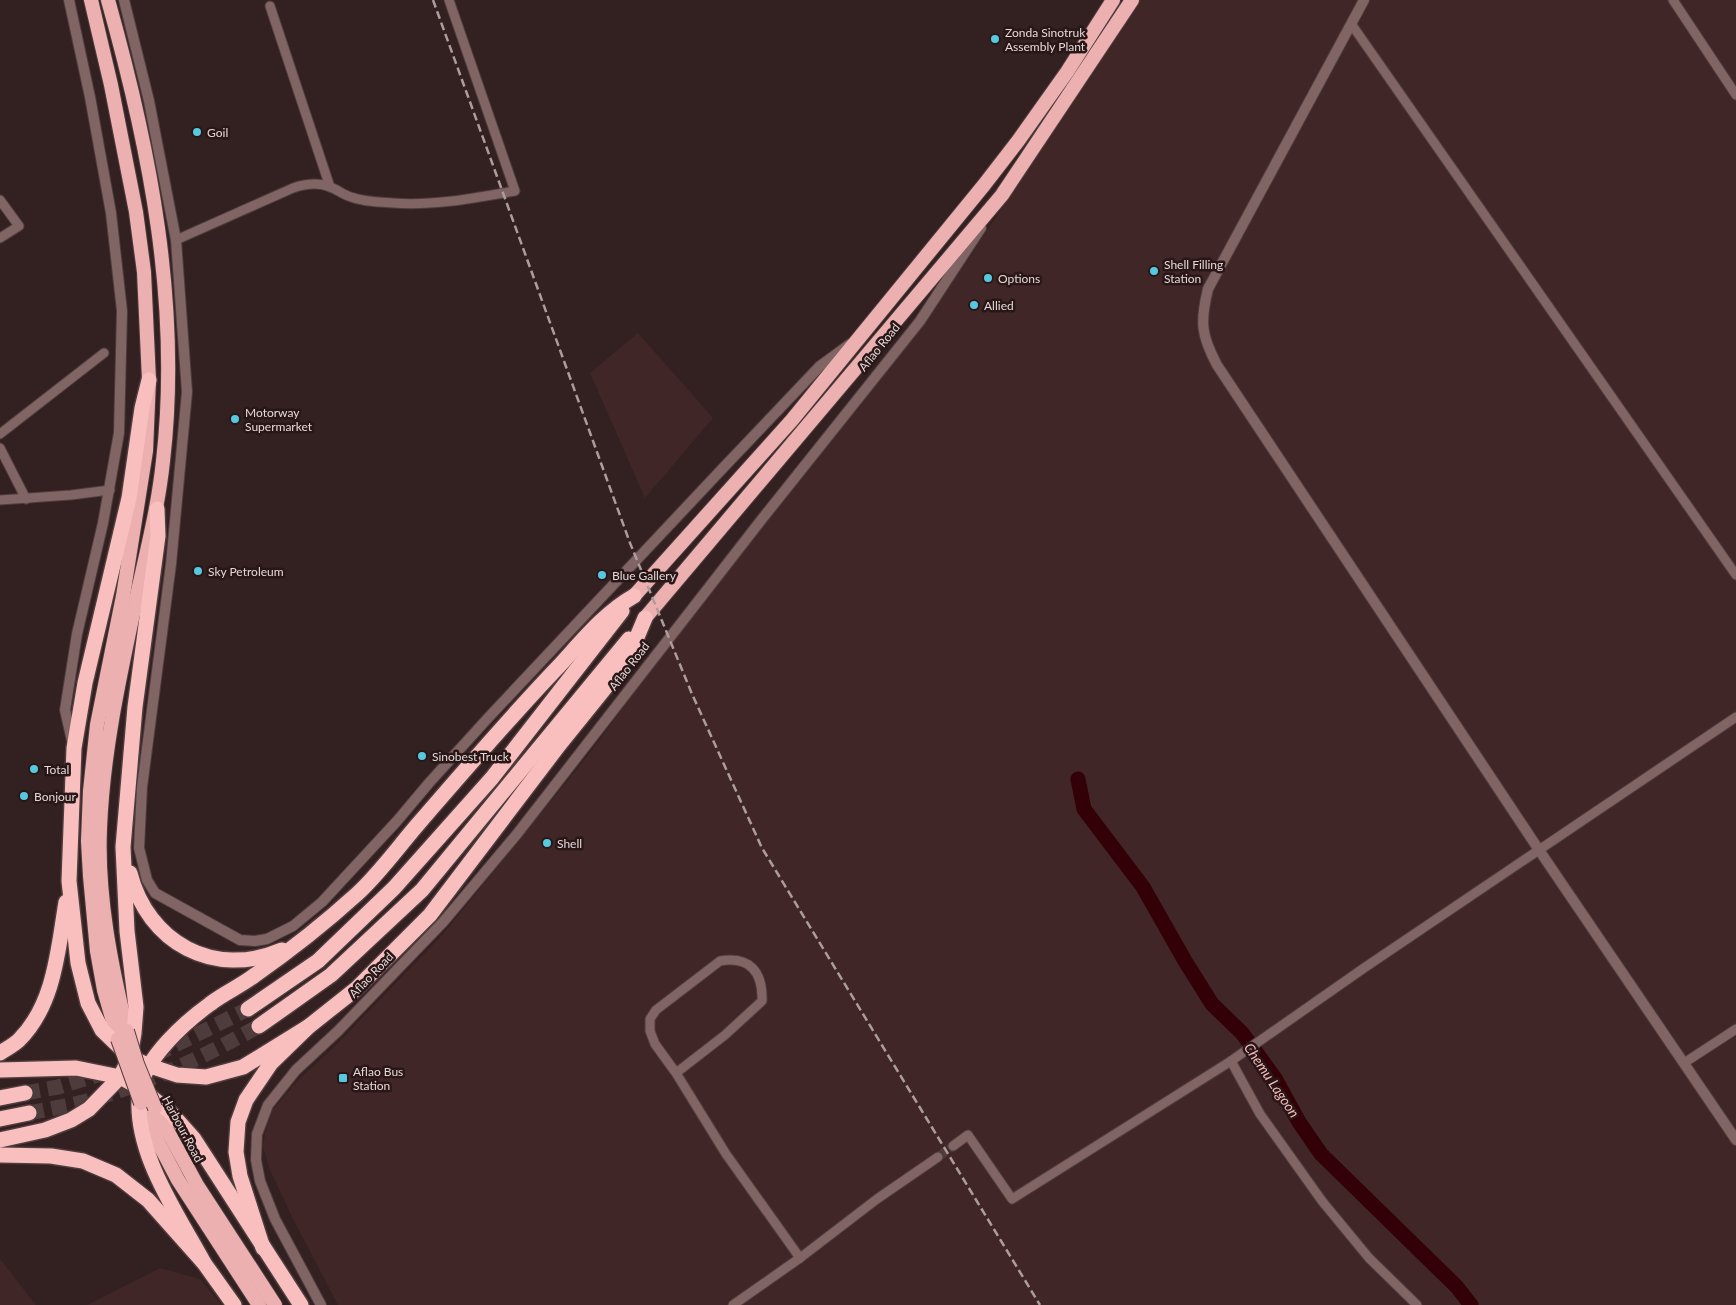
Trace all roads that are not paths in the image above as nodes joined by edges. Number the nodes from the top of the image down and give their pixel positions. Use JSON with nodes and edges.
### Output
{"nodes":[{"id":1,"x":69,"y":0,"type":"edge"},
{"id":2,"x":91,"y":0,"type":"edge"},
{"id":3,"x":108,"y":0,"type":"edge"},
{"id":4,"x":124,"y":0,"type":"edge"},
{"id":5,"x":448,"y":0,"type":"edge"},
{"id":6,"x":1113,"y":0,"type":"edge"},
{"id":7,"x":1132,"y":0,"type":"edge"},
{"id":8,"x":1364,"y":0,"type":"edge"},
{"id":9,"x":1673,"y":0,"type":"edge"},
{"id":10,"x":270,"y":6,"type":"dead end"},
{"id":11,"x":1352,"y":25,"type":"junction"},
{"id":12,"x":1736,"y":95,"type":"edge"},
{"id":13,"x":330,"y":187,"type":"junction"},
{"id":14,"x":1002,"y":195,"type":"junction"},
{"id":15,"x":0,"y":200,"type":"edge"},
{"id":16,"x":0,"y":238,"type":"edge"},
{"id":17,"x":176,"y":240,"type":"junction"},
{"id":18,"x":861,"y":336,"type":"junction"},
{"id":19,"x":104,"y":353,"type":"dead end"},
{"id":20,"x":149,"y":380,"type":"junction"},
{"id":21,"x":0,"y":434,"type":"edge"},
{"id":22,"x":0,"y":448,"type":"edge"},
{"id":23,"x":110,"y":490,"type":"junction"},
{"id":24,"x":26,"y":499,"type":"junction"},
{"id":25,"x":0,"y":500,"type":"edge"},
{"id":26,"x":157,"y":509,"type":"junction"},
{"id":27,"x":1736,"y":575,"type":"edge"},
{"id":28,"x":634,"y":596,"type":"junction"},
{"id":29,"x":645,"y":618,"type":"junction"},
{"id":30,"x":1736,"y":717,"type":"edge"},
{"id":31,"x":74,"y":748,"type":"junction"},
{"id":32,"x":123,"y":847,"type":"junction"},
{"id":33,"x":1539,"y":850,"type":"junction"},
{"id":34,"x":69,"y":880,"type":"junction"},
{"id":35,"x":304,"y":940,"type":"junction"},
{"id":36,"x":103,"y":949,"type":"junction"},
{"id":37,"x":248,"y":1009,"type":"tunnel mouth"},
{"id":38,"x":258,"y":1026,"type":"tunnel mouth"},
{"id":39,"x":308,"y":1027,"type":"junction"},
{"id":40,"x":1736,"y":1029,"type":"edge"},
{"id":41,"x":0,"y":1053,"type":"edge"},
{"id":42,"x":130,"y":1057,"type":"junction"},
{"id":43,"x":1231,"y":1061,"type":"junction"},
{"id":44,"x":1684,"y":1063,"type":"junction"},
{"id":45,"x":150,"y":1066,"type":"junction"},
{"id":46,"x":0,"y":1070,"type":"edge"},
{"id":47,"x":676,"y":1073,"type":"junction"},
{"id":48,"x":120,"y":1077,"type":"junction"},
{"id":49,"x":140,"y":1088,"type":"junction"},
{"id":50,"x":26,"y":1093,"type":"tunnel mouth"},
{"id":51,"x":0,"y":1098,"type":"edge"},
{"id":52,"x":29,"y":1113,"type":"tunnel mouth"},
{"id":53,"x":0,"y":1120,"type":"edge"},
{"id":54,"x":0,"y":1140,"type":"edge"},
{"id":55,"x":1736,"y":1140,"type":"edge"},
{"id":56,"x":954,"y":1146,"type":"tunnel mouth"},
{"id":57,"x":0,"y":1155,"type":"edge"},
{"id":58,"x":938,"y":1157,"type":"tunnel mouth"},
{"id":59,"x":263,"y":1248,"type":"junction"},
{"id":60,"x":800,"y":1258,"type":"junction"},
{"id":61,"x":204,"y":1262,"type":"junction"},
{"id":62,"x":234,"y":1305,"type":"edge"},
{"id":63,"x":259,"y":1305,"type":"edge"},
{"id":64,"x":275,"y":1305,"type":"edge"},
{"id":65,"x":301,"y":1305,"type":"edge"},
{"id":66,"x":321,"y":1305,"type":"edge"},
{"id":67,"x":733,"y":1305,"type":"edge"},
{"id":68,"x":1417,"y":1305,"type":"edge"}],
"edges":[{"from":1,"to":23,"type":"street"},
{"from":2,"to":20,"type":"highway"},
{"from":3,"to":26,"type":"highway"},
{"from":4,"to":17,"type":"street"},
{"from":5,"to":13,"type":"street"},
{"from":6,"to":18,"type":"highway","name":"Aflao Road"},
{"from":7,"to":14,"type":"highway","name":"Aflao Road"},
{"from":8,"to":11,"type":"street"},
{"from":9,"to":12,"type":"street"},
{"from":10,"to":13,"type":"street"},
{"from":11,"to":27,"type":"street"},
{"from":11,"to":33,"type":"street"},
{"from":13,"to":17,"type":"street"},
{"from":14,"to":29,"type":"highway","name":"Aflao Road"},
{"from":14,"to":66,"type":"street","name":"Aflao Road"},
{"from":15,"to":16,"type":"street"},
{"from":17,"to":18,"type":"street","name":"Aflao Road"},
{"from":18,"to":28,"type":"highway","name":"Aflao Road"},
{"from":19,"to":21,"type":"street"},
{"from":20,"to":31,"type":"highway"},
{"from":20,"to":36,"type":"highway"},
{"from":22,"to":24,"type":"street"},
{"from":23,"to":24,"type":"street"},
{"from":23,"to":31,"type":"street"},
{"from":24,"to":25,"type":"street"},
{"from":26,"to":32,"type":"highway"},
{"from":26,"to":36,"type":"highway"},
{"from":28,"to":35,"type":"highway"},
{"from":28,"to":37,"type":"highway","name":"Aflao Road"},
{"from":29,"to":38,"type":"highway","name":"Aflao Road"},
{"from":29,"to":39,"type":"highway"},
{"from":30,"to":33,"type":"street"},
{"from":31,"to":34,"type":"highway"},
{"from":32,"to":35,"type":"highway"},
{"from":32,"to":42,"type":"highway"},
{"from":33,"to":43,"type":"street"},
{"from":33,"to":44,"type":"street"},
{"from":34,"to":41,"type":"highway"},
{"from":34,"to":42,"type":"highway"},
{"from":35,"to":45,"type":"highway"},
{"from":36,"to":63,"type":"highway","name":"Harbour Road","bridge":true},
{"from":36,"to":64,"type":"highway","name":"Harbour Road","bridge":true},
{"from":39,"to":45,"type":"highway"},
{"from":39,"to":59,"type":"highway"},
{"from":40,"to":44,"type":"street"},
{"from":42,"to":45,"type":"highway"},
{"from":42,"to":48,"type":"highway"},
{"from":43,"to":56,"type":"street"},
{"from":43,"to":68,"type":"street"},
{"from":44,"to":55,"type":"street"},
{"from":45,"to":49,"type":"highway"},
{"from":46,"to":48,"type":"highway"},
{"from":47,"to":47,"type":"street"},
{"from":47,"to":60,"type":"street"},
{"from":48,"to":49,"type":"highway"},
{"from":48,"to":54,"type":"highway"},
{"from":49,"to":59,"type":"highway"},
{"from":49,"to":61,"type":"highway"},
{"from":50,"to":51,"type":"highway"},
{"from":52,"to":53,"type":"highway"},
{"from":57,"to":61,"type":"highway"},
{"from":58,"to":60,"type":"street"},
{"from":59,"to":65,"type":"highway"},
{"from":60,"to":67,"type":"street"},
{"from":61,"to":62,"type":"highway"}]}
